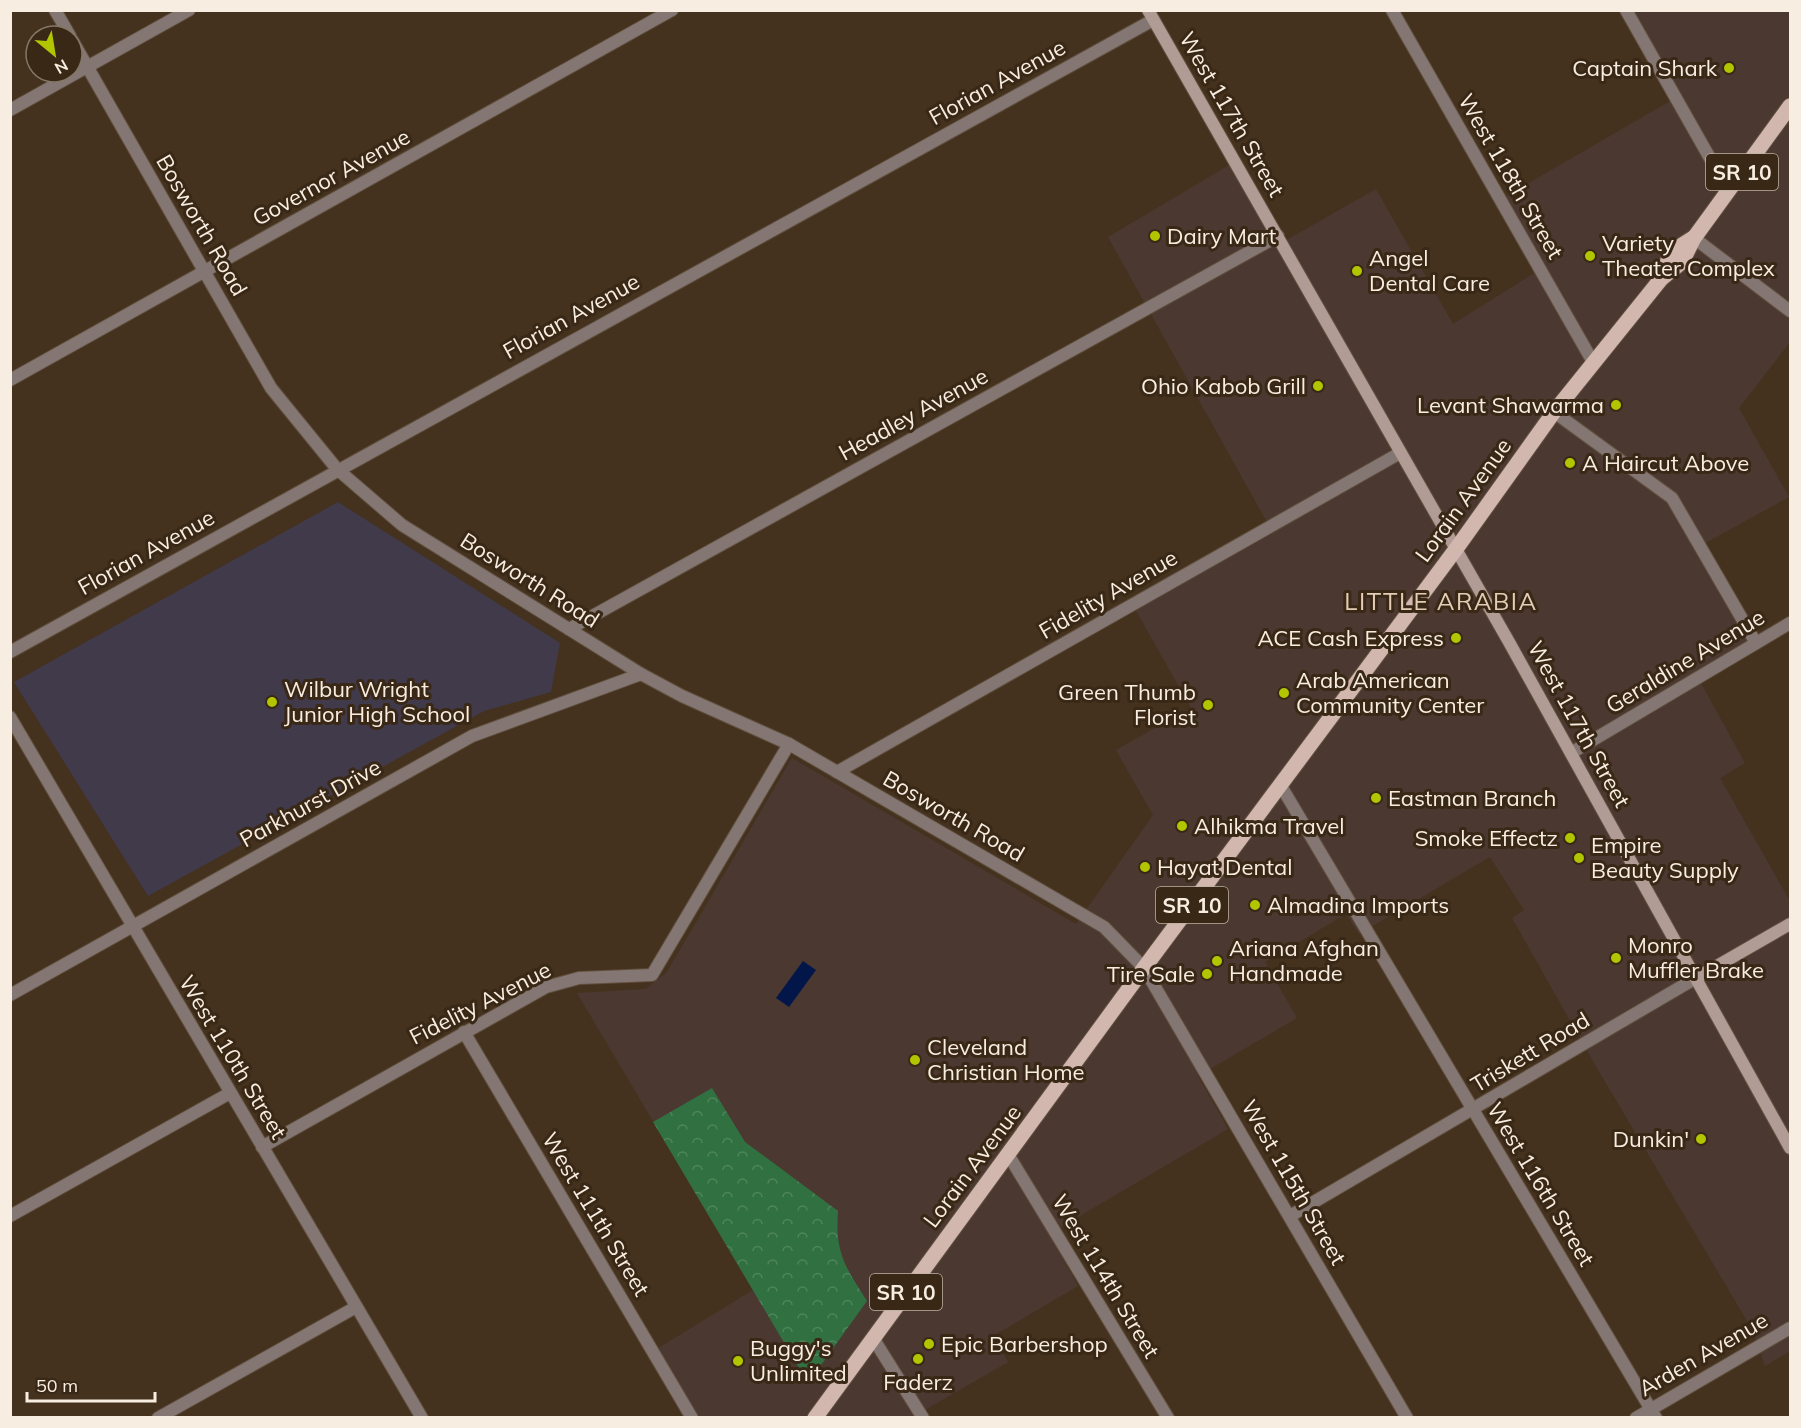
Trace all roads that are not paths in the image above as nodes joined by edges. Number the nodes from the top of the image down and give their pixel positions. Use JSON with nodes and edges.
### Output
{"nodes":[{"id":1,"x":55,"y":10,"type":"edge"},
{"id":2,"x":189,"y":10,"type":"edge"},
{"id":3,"x":672,"y":10,"type":"edge"},
{"id":4,"x":1392,"y":10,"type":"edge"},
{"id":5,"x":1626,"y":10,"type":"edge"},
{"id":6,"x":1151,"y":15,"type":"edge"},
{"id":7,"x":63,"y":24,"type":"edge"},
{"id":8,"x":84,"y":62,"type":"edge"},
{"id":9,"x":87,"y":67,"type":"junction"},
{"id":10,"x":1791,"y":106,"type":"edge"},
{"id":11,"x":10,"y":110,"type":"edge"},
{"id":12,"x":1728,"y":190,"type":"junction"},
{"id":13,"x":1278,"y":236,"type":"junction"},
{"id":14,"x":1694,"y":238,"type":"junction"},
{"id":15,"x":204,"y":272,"type":"junction"},
{"id":16,"x":1791,"y":311,"type":"edge"},
{"id":17,"x":1593,"y":362,"type":"junction"},
{"id":18,"x":10,"y":380,"type":"edge"},
{"id":19,"x":1554,"y":412,"type":"junction"},
{"id":20,"x":1400,"y":453,"type":"junction"},
{"id":21,"x":337,"y":469,"type":"junction"},
{"id":22,"x":1456,"y":549,"type":"junction"},
{"id":23,"x":1791,"y":623,"type":"edge"},
{"id":24,"x":569,"y":629,"type":"junction"},
{"id":25,"x":1756,"y":644,"type":"junction"},
{"id":26,"x":10,"y":652,"type":"edge"},
{"id":27,"x":641,"y":674,"type":"junction"},
{"id":28,"x":10,"y":717,"type":"edge"},
{"id":29,"x":789,"y":744,"type":"junction"},
{"id":30,"x":1571,"y":753,"type":"junction"},
{"id":31,"x":837,"y":772,"type":"junction"},
{"id":32,"x":1281,"y":786,"type":"junction"},
{"id":33,"x":1791,"y":924,"type":"edge"},
{"id":34,"x":131,"y":926,"type":"junction"},
{"id":35,"x":1144,"y":968,"type":"junction"},
{"id":36,"x":1696,"y":978,"type":"junction"},
{"id":37,"x":10,"y":995,"type":"edge"},
{"id":38,"x":464,"y":1032,"type":"junction"},
{"id":39,"x":230,"y":1093,"type":"junction"},
{"id":40,"x":1472,"y":1111,"type":"junction"},
{"id":41,"x":262,"y":1147,"type":"junction"},
{"id":42,"x":1791,"y":1148,"type":"edge"},
{"id":43,"x":1009,"y":1156,"type":"junction"},
{"id":44,"x":10,"y":1216,"type":"edge"},
{"id":45,"x":1290,"y":1216,"type":"junction"},
{"id":46,"x":356,"y":1307,"type":"junction"},
{"id":47,"x":1791,"y":1328,"type":"edge"},
{"id":48,"x":873,"y":1338,"type":"junction"},
{"id":49,"x":1654,"y":1413,"type":"edge"},
{"id":50,"x":158,"y":1418,"type":"edge"},
{"id":51,"x":422,"y":1418,"type":"edge"},
{"id":52,"x":692,"y":1418,"type":"edge"},
{"id":53,"x":815,"y":1418,"type":"edge"},
{"id":54,"x":923,"y":1418,"type":"edge"},
{"id":55,"x":1168,"y":1418,"type":"edge"},
{"id":56,"x":1407,"y":1418,"type":"edge"},
{"id":57,"x":1636,"y":1418,"type":"edge"}],
"edges":[{"from":1,"to":7,"type":"street"},
{"from":2,"to":9,"type":"street"},
{"from":3,"to":15,"type":"street","name":"Governor Avenue"},
{"from":4,"to":17,"type":"street","name":"West 118th Street"},
{"from":5,"to":12,"type":"street"},
{"from":6,"to":13,"type":"main road","name":"West 117th Street"},
{"from":6,"to":21,"type":"street","name":"Florian Avenue"},
{"from":8,"to":9,"type":"street","name":"Bosworth Road"},
{"from":9,"to":11,"type":"street"},
{"from":9,"to":15,"type":"street","name":"Bosworth Road"},
{"from":10,"to":12,"type":"main road","name":"Lorain Avenue","number":"SR 10"},
{"from":12,"to":14,"type":"main road","name":"Lorain Avenue","number":"SR 10"},
{"from":13,"to":20,"type":"main road","name":"West 117th Street"},
{"from":13,"to":24,"type":"street","name":"Headley Avenue"},
{"from":14,"to":16,"type":"street"},
{"from":14,"to":17,"type":"main road","name":"Lorain Avenue","number":"SR 10"},
{"from":15,"to":18,"type":"street","name":"Governor Avenue"},
{"from":15,"to":21,"type":"street","name":"Bosworth Road"},
{"from":17,"to":19,"type":"main road","name":"Lorain Avenue","number":"SR 10"},
{"from":19,"to":22,"type":"main road","name":"Lorain Avenue","number":"SR 10"},
{"from":19,"to":25,"type":"street"},
{"from":20,"to":22,"type":"main road","name":"West 117th Street"},
{"from":20,"to":31,"type":"street","name":"Fidelity Avenue"},
{"from":21,"to":24,"type":"street","name":"Bosworth Road"},
{"from":21,"to":26,"type":"street","name":"Florian Avenue"},
{"from":22,"to":30,"type":"main road","name":"West 117th Street"},
{"from":22,"to":32,"type":"main road","name":"Lorain Avenue","number":"SR 10"},
{"from":23,"to":25,"type":"street","name":"Geraldine Avenue"},
{"from":24,"to":27,"type":"street","name":"Bosworth Road"},
{"from":25,"to":30,"type":"street","name":"Geraldine Avenue"},
{"from":27,"to":29,"type":"street","name":"Bosworth Road"},
{"from":27,"to":34,"type":"street","name":"Parkhurst Drive"},
{"from":28,"to":34,"type":"street","name":"West 110th Street"},
{"from":29,"to":31,"type":"street","name":"Bosworth Road"},
{"from":29,"to":38,"type":"street","name":"Fidelity Avenue"},
{"from":30,"to":36,"type":"main road","name":"West 117th Street"},
{"from":31,"to":35,"type":"street","name":"Bosworth Road"},
{"from":32,"to":35,"type":"main road","name":"Lorain Avenue","number":"SR 10"},
{"from":32,"to":40,"type":"street","name":"West 116th Street"},
{"from":33,"to":36,"type":"main road","name":"Triskett Road"},
{"from":34,"to":37,"type":"street","name":"Parkhurst Drive"},
{"from":34,"to":39,"type":"street","name":"West 110th Street"},
{"from":35,"to":43,"type":"main road","name":"Lorain Avenue","number":"SR 10"},
{"from":35,"to":45,"type":"street","name":"West 115th Street"},
{"from":36,"to":40,"type":"street","name":"Triskett Road"},
{"from":36,"to":42,"type":"main road","name":"West 117th Street"},
{"from":38,"to":41,"type":"street","name":"Fidelity Avenue"},
{"from":38,"to":52,"type":"street","name":"West 111th Street"},
{"from":39,"to":41,"type":"street","name":"West 110th Street"},
{"from":39,"to":44,"type":"street"},
{"from":40,"to":45,"type":"street","name":"Triskett Road"},
{"from":40,"to":49,"type":"street","name":"West 116th Street"},
{"from":41,"to":46,"type":"street","name":"West 110th Street"},
{"from":43,"to":48,"type":"main road","name":"Lorain Avenue","number":"SR 10"},
{"from":43,"to":55,"type":"street","name":"West 114th Street"},
{"from":45,"to":56,"type":"street","name":"West 115th Street"},
{"from":46,"to":50,"type":"street"},
{"from":46,"to":51,"type":"street","name":"West 110th Street"},
{"from":47,"to":49,"type":"street","name":"Arden Avenue"},
{"from":48,"to":53,"type":"main road","name":"Lorain Avenue","number":"SR 10"},
{"from":48,"to":54,"type":"street"},
{"from":49,"to":57,"type":"street","name":"Arden Avenue"}]}
